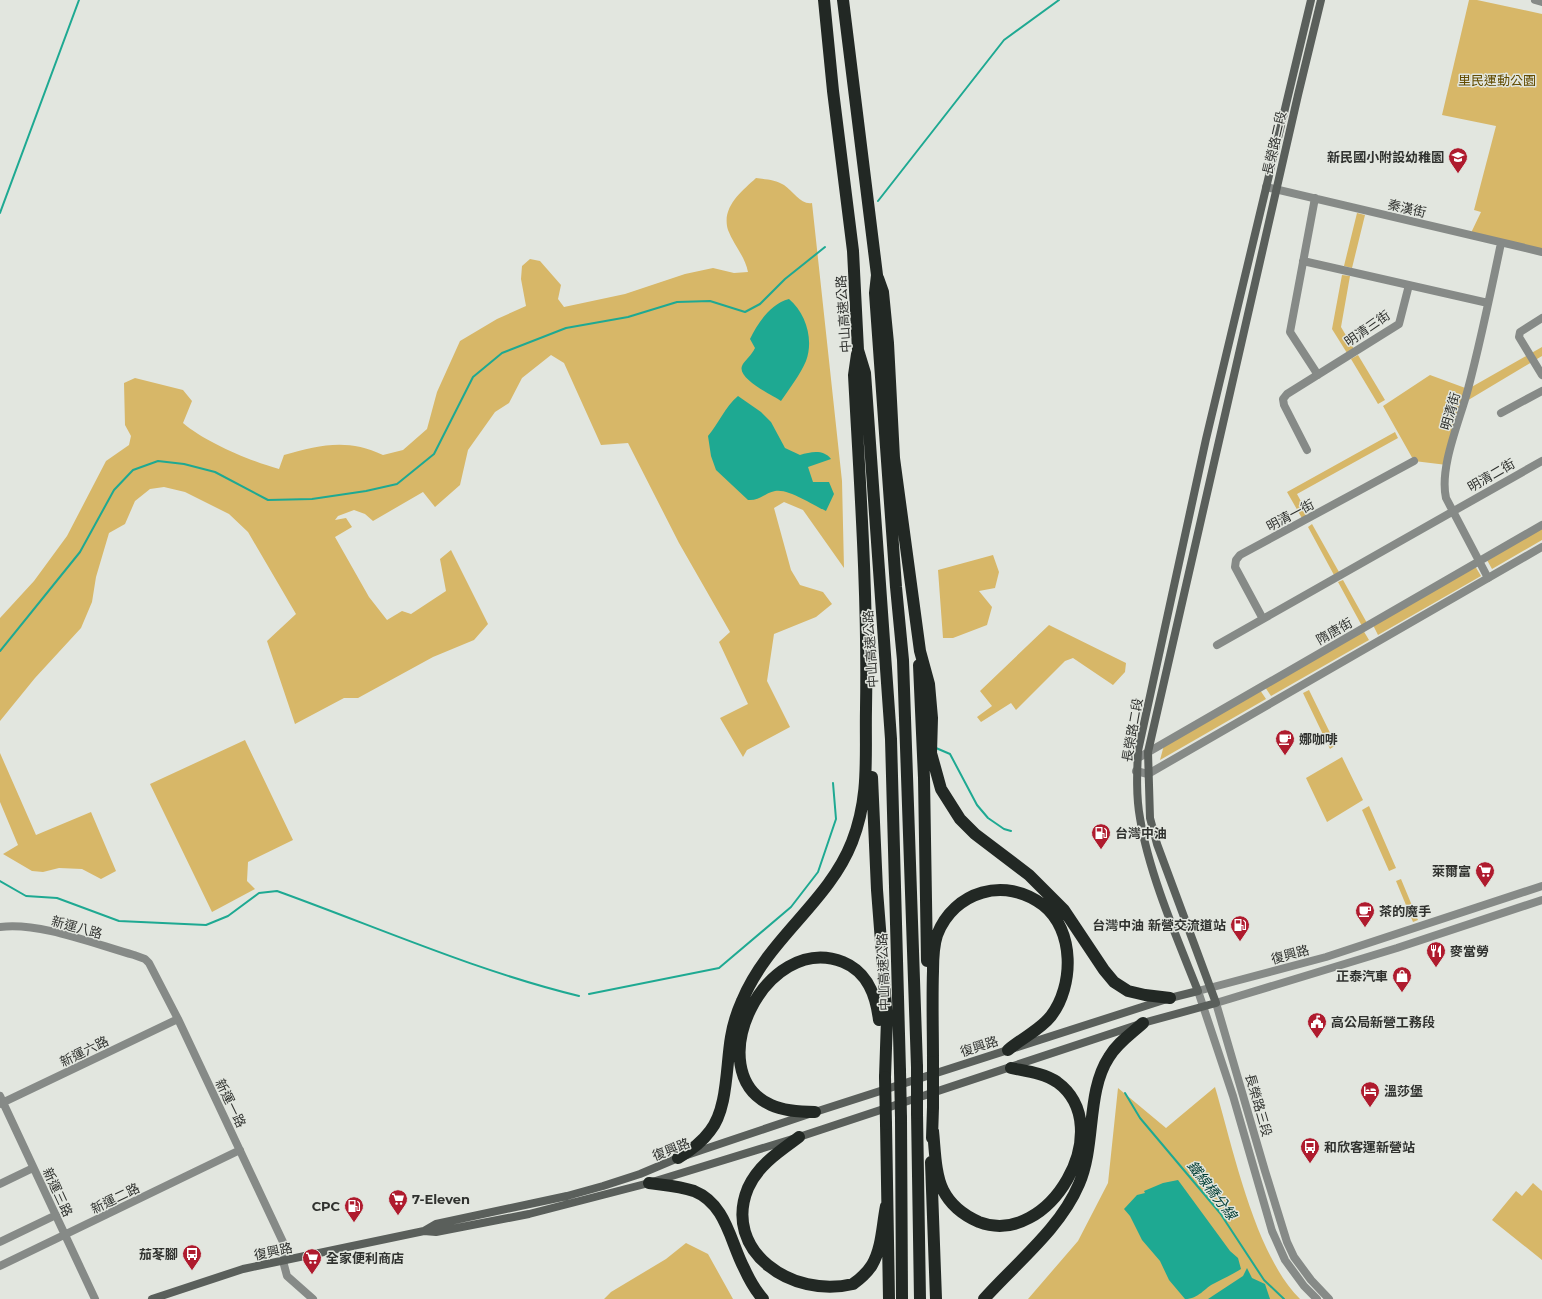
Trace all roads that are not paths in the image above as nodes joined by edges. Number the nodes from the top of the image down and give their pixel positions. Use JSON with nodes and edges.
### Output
{"nodes":[{"id":1,"x":824,"y":0,"type":"edge"},
{"id":2,"x":842,"y":0,"type":"edge"},
{"id":3,"x":1311,"y":0,"type":"edge"},
{"id":4,"x":1321,"y":0,"type":"edge"},
{"id":5,"x":1535,"y":0,"type":"edge"},
{"id":6,"x":1542,"y":2,"type":"edge"},
{"id":7,"x":1266,"y":187,"type":"junction"},
{"id":8,"x":1276,"y":190,"type":"junction"},
{"id":9,"x":1315,"y":198,"type":"junction"},
{"id":10,"x":1501,"y":243,"type":"junction"},
{"id":11,"x":1542,"y":252,"type":"edge"},
{"id":12,"x":1303,"y":261,"type":"junction"},
{"id":13,"x":877,"y":275,"type":"junction"},
{"id":14,"x":1409,"y":285,"type":"junction"},
{"id":15,"x":1242,"y":288,"type":"junction"},
{"id":16,"x":1252,"y":292,"type":"junction"},
{"id":17,"x":1488,"y":303,"type":"junction"},
{"id":18,"x":1542,"y":318,"type":"edge"},
{"id":19,"x":858,"y":350,"type":"junction"},
{"id":20,"x":1318,"y":375,"type":"junction"},
{"id":21,"x":1542,"y":375,"type":"edge"},
{"id":22,"x":1542,"y":391,"type":"edge"},
{"id":23,"x":1213,"y":408,"type":"junction"},
{"id":24,"x":1225,"y":410,"type":"junction"},
{"id":25,"x":1501,"y":413,"type":"dead end"},
{"id":26,"x":1308,"y":450,"type":"dead end"},
{"id":27,"x":1542,"y":460,"type":"edge"},
{"id":28,"x":1414,"y":461,"type":"dead end"},
{"id":29,"x":1453,"y":511,"type":"junction"},
{"id":30,"x":1542,"y":525,"type":"edge"},
{"id":31,"x":1542,"y":547,"type":"edge"},
{"id":32,"x":1479,"y":561,"type":"junction"},
{"id":33,"x":1178,"y":572,"type":"junction"},
{"id":34,"x":1188,"y":574,"type":"junction"},
{"id":35,"x":1488,"y":578,"type":"junction"},
{"id":36,"x":1263,"y":619,"type":"junction"},
{"id":37,"x":1217,"y":645,"type":"dead end"},
{"id":38,"x":920,"y":651,"type":"junction"},
{"id":39,"x":1157,"y":663,"type":"junction"},
{"id":40,"x":1167,"y":665,"type":"junction"},
{"id":41,"x":867,"y":689,"type":"junction"},
{"id":42,"x":1148,"y":752,"type":"junction"},
{"id":43,"x":1138,"y":758,"type":"junction"},
{"id":44,"x":1136,"y":771,"type":"junction"},
{"id":45,"x":1148,"y":774,"type":"junction"},
{"id":46,"x":1542,"y":886,"type":"edge"},
{"id":47,"x":1542,"y":900,"type":"edge"},
{"id":48,"x":0,"y":927,"type":"edge"},
{"id":49,"x":145,"y":959,"type":"joint"},
{"id":50,"x":931,"y":987,"type":"junction"},
{"id":51,"x":1211,"y":988,"type":"junction"},
{"id":52,"x":1198,"y":991,"type":"junction"},
{"id":53,"x":1170,"y":998,"type":"junction"},
{"id":54,"x":1216,"y":1003,"type":"junction"},
{"id":55,"x":1203,"y":1007,"type":"junction"},
{"id":56,"x":178,"y":1019,"type":"junction"},
{"id":57,"x":1143,"y":1023,"type":"junction"},
{"id":58,"x":1008,"y":1050,"type":"junction"},
{"id":59,"x":885,"y":1053,"type":"junction"},
{"id":60,"x":1011,"y":1068,"type":"junction"},
{"id":61,"x":1,"y":1101,"type":"edge"},
{"id":62,"x":815,"y":1112,"type":"junction"},
{"id":63,"x":933,"y":1131,"type":"junction"},
{"id":64,"x":799,"y":1137,"type":"junction"},
{"id":65,"x":240,"y":1150,"type":"junction"},
{"id":66,"x":678,"y":1158,"type":"junction"},
{"id":67,"x":33,"y":1168,"type":"junction"},
{"id":68,"x":649,"y":1183,"type":"junction"},
{"id":69,"x":0,"y":1184,"type":"edge"},
{"id":70,"x":886,"y":1206,"type":"junction"},
{"id":71,"x":1277,"y":1213,"type":"junction"},
{"id":72,"x":56,"y":1215,"type":"junction"},
{"id":73,"x":1267,"y":1216,"type":"junction"},
{"id":74,"x":424,"y":1231,"type":"junction"},
{"id":75,"x":65,"y":1235,"type":"junction"},
{"id":76,"x":0,"y":1242,"type":"edge"},
{"id":77,"x":283,"y":1261,"type":"junction"},
{"id":78,"x":0,"y":1266,"type":"edge"},
{"id":79,"x":770,"y":1280,"type":"dead end"},
{"id":80,"x":820,"y":1298,"type":"dead end"},
{"id":81,"x":95,"y":1299,"type":"edge"},
{"id":82,"x":152,"y":1299,"type":"edge"},
{"id":83,"x":313,"y":1299,"type":"edge"},
{"id":84,"x":763,"y":1299,"type":"edge"},
{"id":85,"x":889,"y":1299,"type":"edge"},
{"id":86,"x":902,"y":1299,"type":"edge"},
{"id":87,"x":920,"y":1299,"type":"edge"},
{"id":88,"x":936,"y":1299,"type":"edge"},
{"id":89,"x":984,"y":1299,"type":"edge"},
{"id":90,"x":1317,"y":1299,"type":"edge"},
{"id":91,"x":1329,"y":1299,"type":"edge"}],
"edges":[{"from":1,"to":19,"type":"highway","name":"中山高速公路"},
{"from":2,"to":13,"type":"highway"},
{"from":3,"to":7,"type":"main road","name":"長榮路二段"},
{"from":4,"to":8,"type":"main road","name":"長榮路二段"},
{"from":5,"to":6,"type":"street"},
{"from":7,"to":8,"type":"street","name":"秦漢街"},
{"from":7,"to":15,"type":"main road","name":"長榮路二段"},
{"from":8,"to":9,"type":"street","name":"秦漢街"},
{"from":8,"to":16,"type":"main road","name":"長榮路二段"},
{"from":9,"to":10,"type":"street","name":"秦漢街"},
{"from":9,"to":12,"type":"street"},
{"from":10,"to":11,"type":"street","name":"秦漢街"},
{"from":10,"to":17,"type":"street","name":"明清街"},
{"from":12,"to":14,"type":"street"},
{"from":12,"to":20,"type":"street"},
{"from":13,"to":38,"type":"highway"},
{"from":13,"to":87,"type":"highway","bridge":true},
{"from":14,"to":17,"type":"street"},
{"from":14,"to":20,"type":"street","name":"明清三街"},
{"from":15,"to":16,"type":"main road"},
{"from":15,"to":23,"type":"main road","name":"長榮路二段"},
{"from":16,"to":24,"type":"main road","name":"長榮路二段"},
{"from":17,"to":29,"type":"street","name":"明清街"},
{"from":18,"to":21,"type":"street"},
{"from":19,"to":41,"type":"highway"},
{"from":19,"to":86,"type":"highway","name":"中山高速公路","bridge":true},
{"from":20,"to":26,"type":"street","name":"明清三街"},
{"from":22,"to":25,"type":"street"},
{"from":23,"to":24,"type":"main road"},
{"from":23,"to":33,"type":"main road","name":"長榮路二段"},
{"from":24,"to":34,"type":"main road","name":"長榮路二段"},
{"from":27,"to":29,"type":"street","name":"明清二街"},
{"from":28,"to":36,"type":"street","name":"明清一街"},
{"from":29,"to":32,"type":"street","name":"明清街"},
{"from":29,"to":36,"type":"street"},
{"from":30,"to":32,"type":"street","name":"隋唐街"},
{"from":31,"to":35,"type":"street"},
{"from":32,"to":35,"type":"street","name":"明清街"},
{"from":32,"to":42,"type":"street","name":"隋唐街"},
{"from":33,"to":34,"type":"main road"},
{"from":33,"to":39,"type":"main road","name":"長榮路二段"},
{"from":34,"to":40,"type":"main road","name":"長榮路二段"},
{"from":35,"to":45,"type":"street"},
{"from":36,"to":37,"type":"street"},
{"from":38,"to":50,"type":"highway"},
{"from":38,"to":53,"type":"highway"},
{"from":39,"to":40,"type":"main road"},
{"from":39,"to":43,"type":"main road","name":"長榮路二段"},
{"from":40,"to":42,"type":"main road","name":"長榮路二段"},
{"from":41,"to":59,"type":"highway"},
{"from":41,"to":66,"type":"highway"},
{"from":42,"to":43,"type":"street","name":"隋唐街"},
{"from":42,"to":45,"type":"main road","name":"長榮路二段"},
{"from":43,"to":44,"type":"main road","name":"長榮路二段"},
{"from":44,"to":45,"type":"street"},
{"from":44,"to":52,"type":"main road","name":"長榮路二段"},
{"from":45,"to":51,"type":"main road","name":"長榮路二段"},
{"from":46,"to":51,"type":"street","name":"復興路"},
{"from":47,"to":54,"type":"street","name":"復興路"},
{"from":48,"to":49,"type":"street","name":"新運八路"},
{"from":49,"to":56,"type":"street","name":"新運一路"},
{"from":50,"to":58,"type":"highway"},
{"from":50,"to":63,"type":"highway","bridge":true},
{"from":51,"to":52,"type":"street","name":"復興路"},
{"from":51,"to":54,"type":"main road","name":"長榮路二段"},
{"from":52,"to":53,"type":"main road","name":"復興路"},
{"from":52,"to":55,"type":"street","name":"長榮路二段"},
{"from":53,"to":58,"type":"main road","name":"復興路"},
{"from":54,"to":55,"type":"main road","name":"復興路"},
{"from":54,"to":71,"type":"street","name":"長榮路三段"},
{"from":55,"to":57,"type":"main road","name":"復興路"},
{"from":55,"to":73,"type":"street","name":"長榮路三段"},
{"from":56,"to":61,"type":"street","name":"新運六路"},
{"from":56,"to":65,"type":"street","name":"新運一路"},
{"from":57,"to":60,"type":"main road","name":"復興路"},
{"from":57,"to":89,"type":"highway"},
{"from":58,"to":62,"type":"main road","name":"復興路"},
{"from":59,"to":62,"type":"highway"},
{"from":59,"to":70,"type":"highway","bridge":true},
{"from":60,"to":63,"type":"highway"},
{"from":60,"to":64,"type":"main road","name":"復興路"},
{"from":61,"to":67,"type":"street","name":"新運三路"},
{"from":62,"to":66,"type":"main road","name":"復興路"},
{"from":63,"to":88,"type":"highway"},
{"from":64,"to":68,"type":"main road","name":"復興路"},
{"from":64,"to":79,"type":"highway"},
{"from":65,"to":75,"type":"street","name":"新運二路"},
{"from":65,"to":77,"type":"street","name":"新運一路"},
{"from":66,"to":74,"type":"main road","name":"復興路"},
{"from":67,"to":69,"type":"street"},
{"from":67,"to":72,"type":"street","name":"新運三路"},
{"from":68,"to":74,"type":"main road","name":"復興路"},
{"from":68,"to":84,"type":"highway"},
{"from":70,"to":80,"type":"highway"},
{"from":70,"to":85,"type":"highway"},
{"from":71,"to":73,"type":"street"},
{"from":71,"to":91,"type":"street","name":"長榮路三段"},
{"from":72,"to":75,"type":"street","name":"新運三路"},
{"from":72,"to":76,"type":"street"},
{"from":73,"to":90,"type":"street","name":"長榮路三段"},
{"from":74,"to":77,"type":"main road","name":"復興路"},
{"from":75,"to":78,"type":"street","name":"新運二路"},
{"from":75,"to":81,"type":"street","name":"新運三路"},
{"from":77,"to":82,"type":"main road","name":"復興路"},
{"from":77,"to":83,"type":"street","name":"新運一路"}]}
